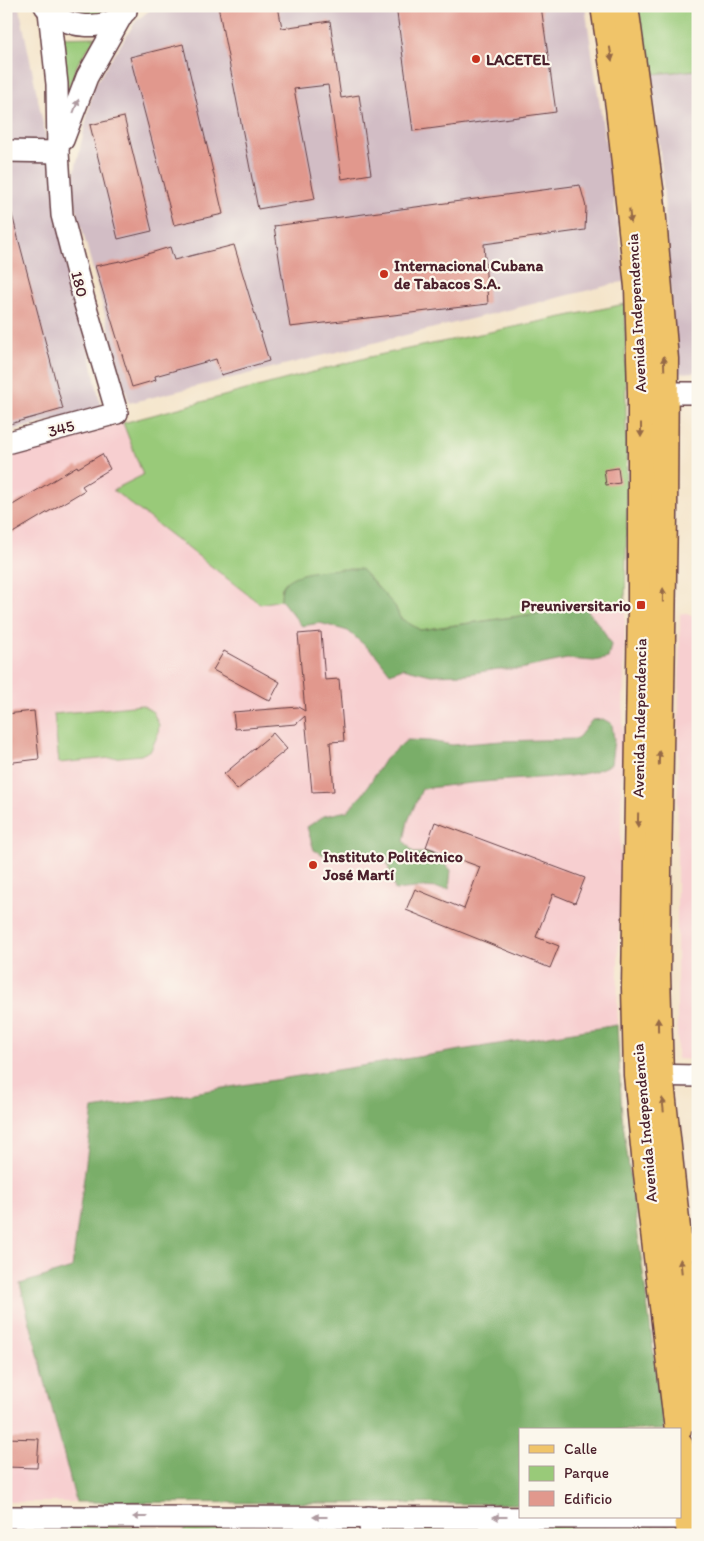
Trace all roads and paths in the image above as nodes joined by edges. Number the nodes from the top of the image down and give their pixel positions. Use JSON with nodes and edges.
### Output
{"nodes":[{"id":1,"x":604,"y":6,"type":"edge"},
{"id":2,"x":625,"y":6,"type":"edge"},
{"id":3,"x":47,"y":9,"type":"edge"},
{"id":4,"x":126,"y":10,"type":"edge"},
{"id":5,"x":6,"y":151,"type":"edge"},
{"id":6,"x":58,"y":152,"type":"junction"},
{"id":7,"x":648,"y":285,"type":"junction"},
{"id":8,"x":653,"y":393,"type":"junction"},
{"id":9,"x":698,"y":393,"type":"edge"},
{"id":10,"x":117,"y":413,"type":"joint"},
{"id":11,"x":6,"y":443,"type":"edge"},
{"id":12,"x":649,"y":1074,"type":"junction"},
{"id":13,"x":698,"y":1076,"type":"edge"},
{"id":14,"x":698,"y":1419,"type":"edge"},
{"id":15,"x":678,"y":1428,"type":"edge"},
{"id":16,"x":682,"y":1459,"type":"edge"},
{"id":17,"x":6,"y":1517,"type":"edge"},
{"id":18,"x":692,"y":1523,"type":"edge"},
{"id":19,"x":171,"y":1526,"type":"edge"},
{"id":20,"x":370,"y":1526,"type":"edge"}],
"edges":[{"from":1,"to":7,"type":"main road","name":"Avenida Independencia","one_way":true},
{"from":2,"to":7,"type":"main road","name":"Avenida Independencia"},
{"from":3,"to":4,"type":"street"},
{"from":3,"to":6,"type":"street","name":"180"},
{"from":6,"to":4,"type":"street","name":"180","one_way":true},
{"from":5,"to":6,"type":"street"},
{"from":6,"to":10,"type":"street","name":"180"},
{"from":7,"to":8,"type":"main road","name":"Avenida Independencia"},
{"from":8,"to":9,"type":"street"},
{"from":8,"to":12,"type":"main road","name":"Avenida Independencia"},
{"from":10,"to":11,"type":"street","name":"345"},
{"from":12,"to":13,"type":"street"},
{"from":14,"to":12,"type":"main road","name":"Avenida Independencia","one_way":true},
{"from":12,"to":15,"type":"main road","name":"Avenida Independencia"},
{"from":16,"to":18,"type":"main road"},
{"from":19,"to":17,"type":"street","one_way":true},
{"from":18,"to":20,"type":"street","one_way":true},
{"from":20,"to":19,"type":"street","one_way":true}]}
